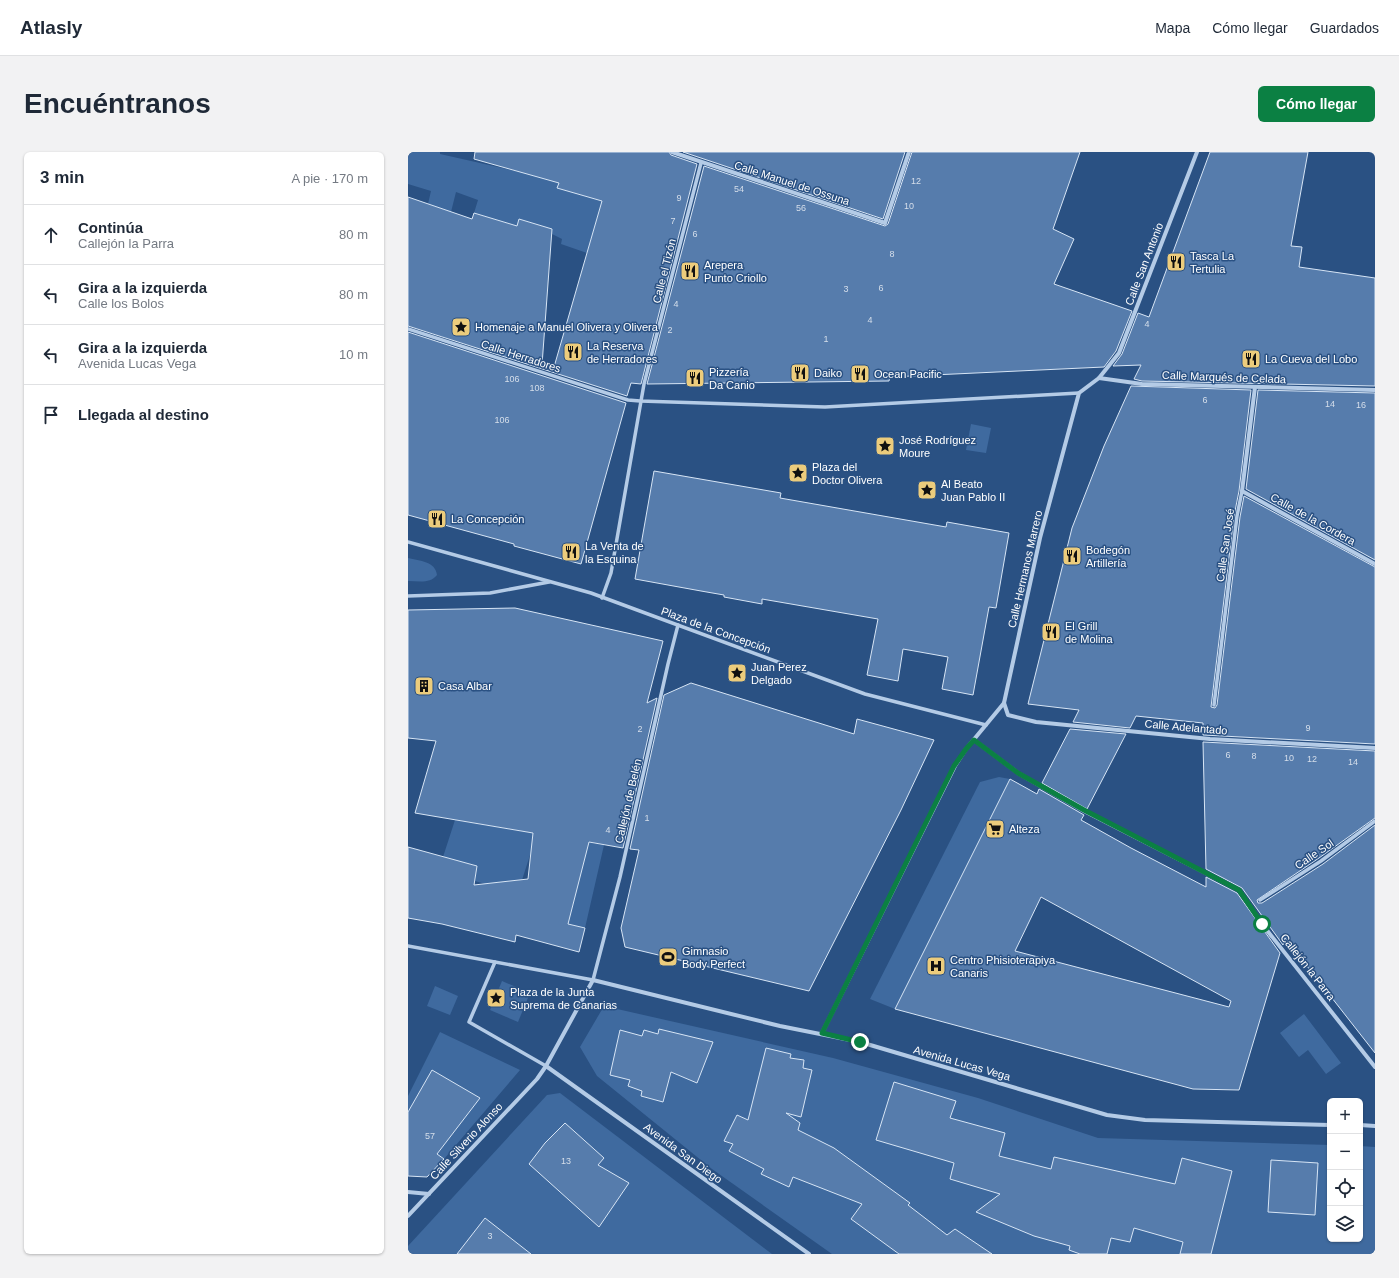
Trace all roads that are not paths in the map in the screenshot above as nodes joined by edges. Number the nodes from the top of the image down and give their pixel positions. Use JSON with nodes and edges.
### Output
{"nodes":[{"id":1,"x":672,"y":152,"type":"edge"},
{"id":2,"x":909,"y":152,"type":"edge"},
{"id":3,"x":1197,"y":152,"type":"edge"},
{"id":4,"x":701,"y":163,"type":"junction"},
{"id":5,"x":408,"y":329,"type":"edge"},
{"id":6,"x":1099,"y":378,"type":"junction"},
{"id":7,"x":1255,"y":387,"type":"junction"},
{"id":8,"x":1375,"y":390,"type":"edge"},
{"id":9,"x":1079,"y":393,"type":"junction"},
{"id":10,"x":640,"y":401,"type":"junction"},
{"id":11,"x":1242,"y":491,"type":"junction"},
{"id":12,"x":408,"y":542,"type":"edge"},
{"id":13,"x":1375,"y":564,"type":"edge"},
{"id":14,"x":550,"y":582,"type":"junction"},
{"id":15,"x":408,"y":596,"type":"edge"},
{"id":16,"x":602,"y":598,"type":"junction"},
{"id":17,"x":678,"y":625,"type":"junction"},
{"id":18,"x":1004,"y":703,"type":"junction"},
{"id":19,"x":1214,"y":705,"type":"dead end"},
{"id":20,"x":986,"y":725,"type":"junction"},
{"id":21,"x":974,"y":740,"type":"junction"},
{"id":22,"x":1375,"y":748,"type":"edge"},
{"id":23,"x":1375,"y":821,"type":"edge"},
{"id":24,"x":1260,"y":900,"type":"dead end"},
{"id":25,"x":408,"y":946,"type":"edge"},
{"id":26,"x":495,"y":962,"type":"junction"},
{"id":27,"x":593,"y":980,"type":"junction"},
{"id":28,"x":822,"y":1033,"type":"junction"},
{"id":29,"x":546,"y":1066,"type":"junction"},
{"id":30,"x":1375,"y":1067,"type":"edge"},
{"id":31,"x":1327,"y":1124,"type":"edge"},
{"id":32,"x":1363,"y":1125,"type":"edge"},
{"id":33,"x":1375,"y":1126,"type":"edge"},
{"id":34,"x":408,"y":1192,"type":"edge"},
{"id":35,"x":429,"y":1194,"type":"junction"},
{"id":36,"x":408,"y":1216,"type":"edge"},
{"id":37,"x":808,"y":1254,"type":"edge"}],
"edges":[{"from":1,"to":4,"type":"street","name":"Calle Manuel de Ossuna"},
{"from":2,"to":4,"type":"street","name":"Calle Manuel de Ossuna"},
{"from":3,"to":6,"type":"street","name":"Calle San Antonio"},
{"from":4,"to":10,"type":"street","name":"Calle el Tizón"},
{"from":5,"to":10,"type":"street","name":"Calle Herradores"},
{"from":6,"to":7,"type":"street","name":"Calle Marqués de Celada"},
{"from":6,"to":9,"type":"street"},
{"from":7,"to":8,"type":"street","name":"Calle Marqués de Celada"},
{"from":7,"to":11,"type":"street","name":"Calle San José"},
{"from":9,"to":10,"type":"street"},
{"from":9,"to":18,"type":"street","name":"Calle Hermanos Marrero"},
{"from":10,"to":16,"type":"street"},
{"from":11,"to":13,"type":"street","name":"Calle de la Cordera"},
{"from":11,"to":19,"type":"street","name":"Calle San José"},
{"from":12,"to":14,"type":"street","name":"Plaza de la Concepción"},
{"from":14,"to":15,"type":"street","name":"Plaza de la Concepción"},
{"from":14,"to":16,"type":"street","name":"Plaza de la Concepción"},
{"from":16,"to":17,"type":"street","name":"Plaza de la Concepción"},
{"from":17,"to":20,"type":"street","name":"Plaza de la Concepción"},
{"from":17,"to":27,"type":"street","name":"Callejón de Belén"},
{"from":18,"to":20,"type":"street","name":"Calle Hermanos Marrero"},
{"from":18,"to":22,"type":"street","name":"Calle Adelantado"},
{"from":20,"to":21,"type":"street","name":"Calle Hermanos Marrero"},
{"from":21,"to":28,"type":"street","name":"Calle Hermanos Marrero"},
{"from":21,"to":30,"type":"street","name":"Callejón la Parra"},
{"from":23,"to":24,"type":"street","name":"Calle Sol"},
{"from":25,"to":26,"type":"street"},
{"from":26,"to":27,"type":"street"},
{"from":26,"to":29,"type":"street"},
{"from":27,"to":28,"type":"street","name":"Avenida Lucas Vega"},
{"from":27,"to":29,"type":"street","name":"Calle Silverio Alonso"},
{"from":28,"to":31,"type":"street","name":"Avenida Lucas Vega"},
{"from":29,"to":35,"type":"street","name":"Calle Silverio Alonso"},
{"from":29,"to":37,"type":"street","name":"Avenida San Diego"},
{"from":32,"to":33,"type":"street"},
{"from":34,"to":35,"type":"street"},
{"from":35,"to":36,"type":"street","name":"Calle Silverio Alonso"}]}
